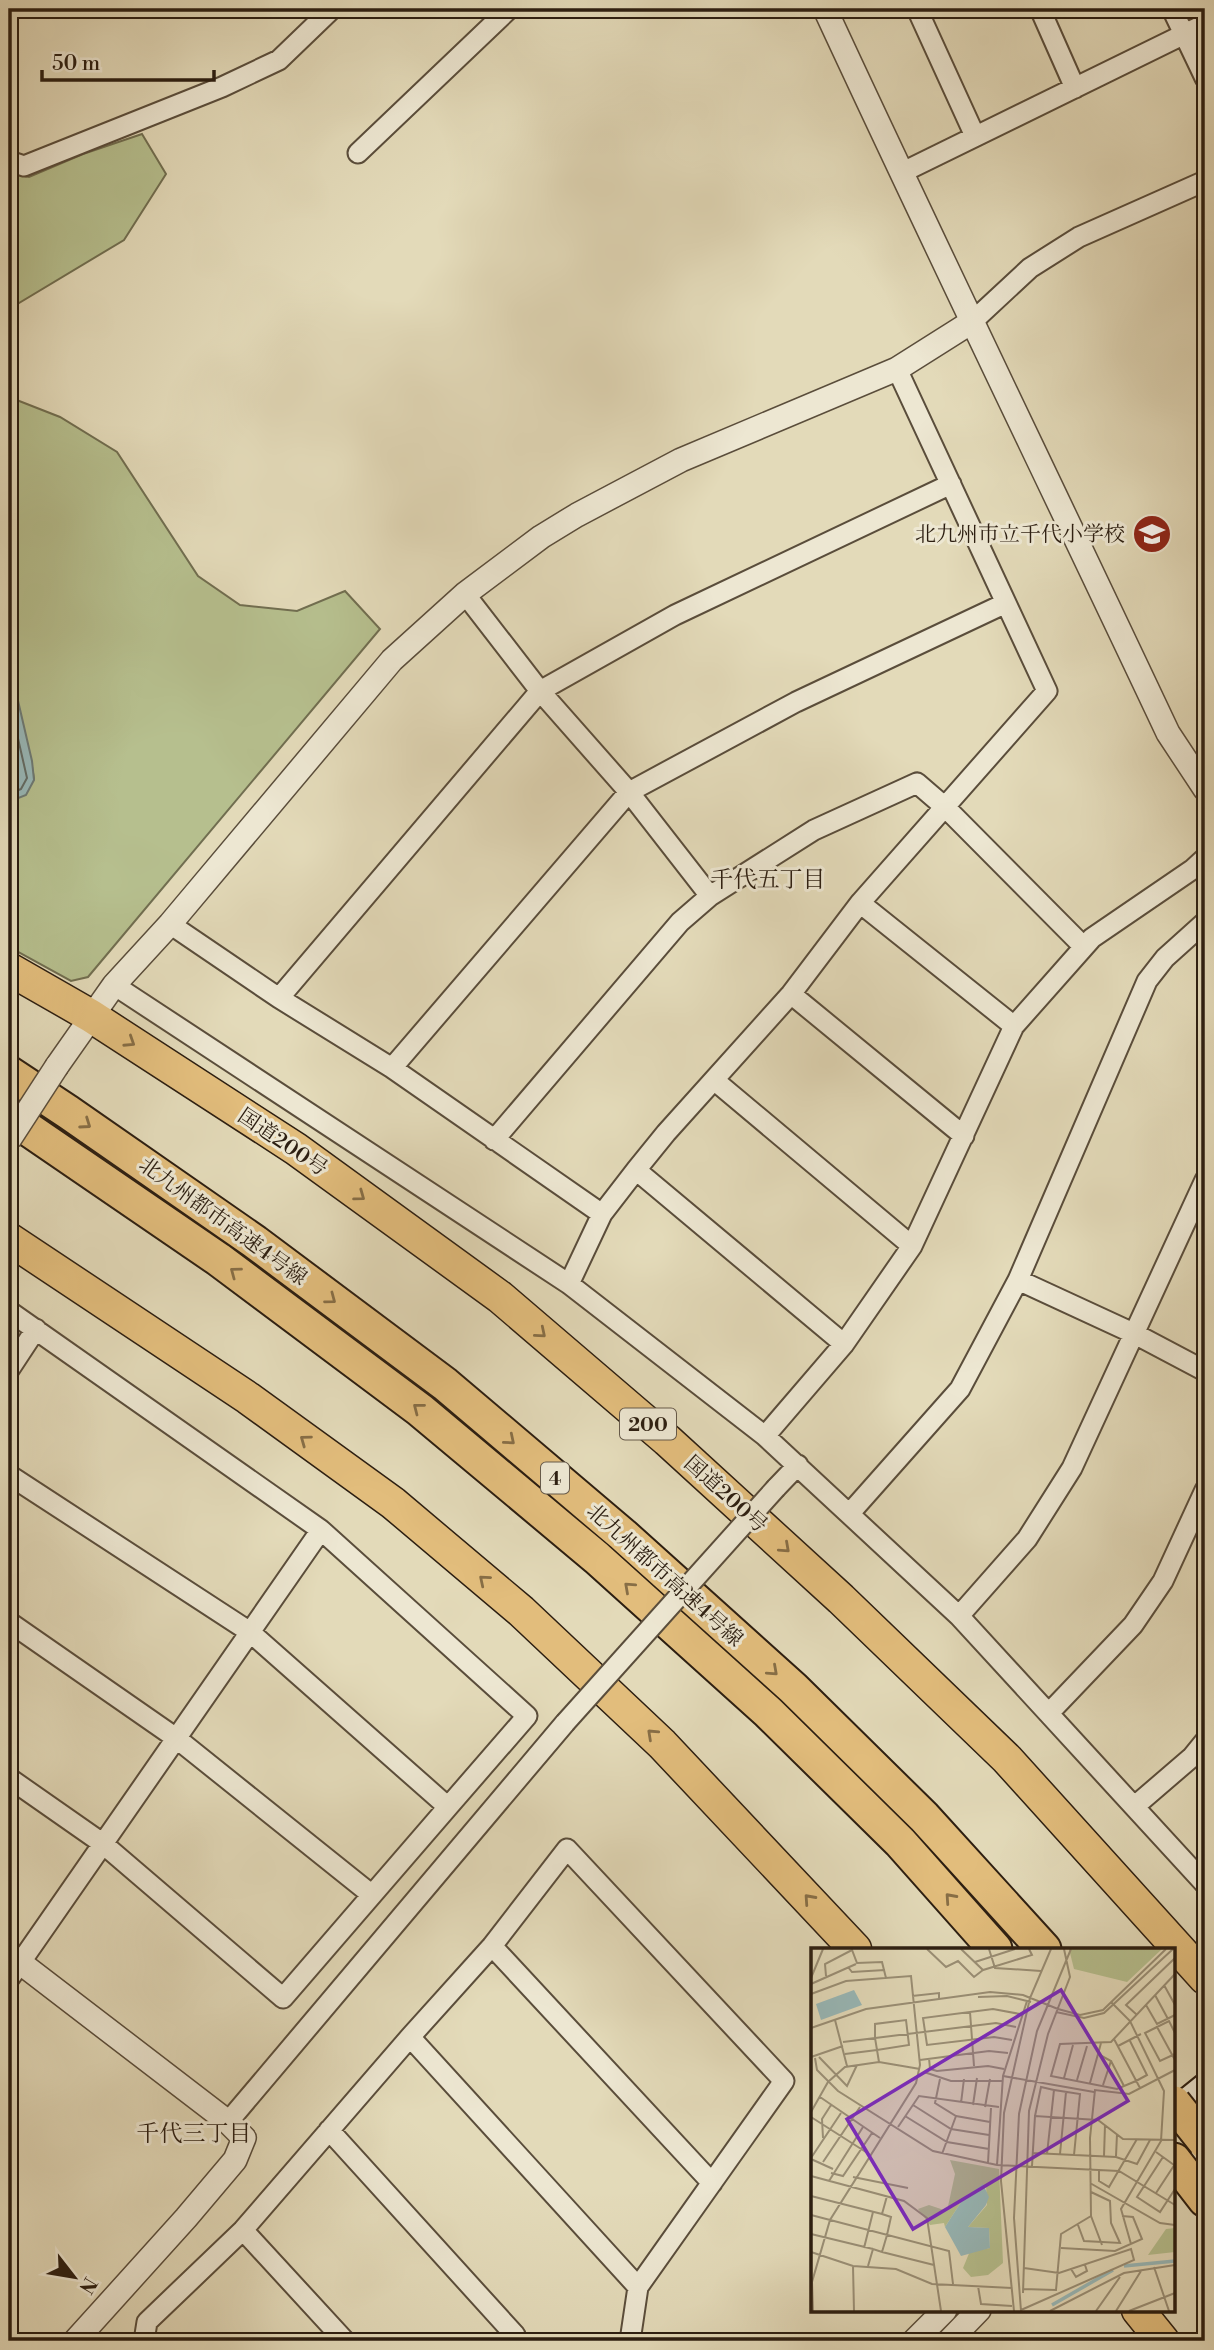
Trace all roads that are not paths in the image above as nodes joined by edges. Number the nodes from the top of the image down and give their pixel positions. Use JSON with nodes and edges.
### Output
{"nodes":[{"id":1,"x":332,"y":9,"type":"edge"},
{"id":2,"x":509,"y":9,"type":"edge"},
{"id":3,"x":825,"y":9,"type":"edge"},
{"id":4,"x":917,"y":9,"type":"edge"},
{"id":5,"x":1040,"y":9,"type":"edge"},
{"id":6,"x":1172,"y":9,"type":"edge"},
{"id":7,"x":1205,"y":24,"type":"edge"},
{"id":8,"x":1184,"y":35,"type":"junction"},
{"id":9,"x":1205,"y":78,"type":"edge"},
{"id":10,"x":1075,"y":88,"type":"junction"},
{"id":11,"x":975,"y":136,"type":"junction"},
{"id":12,"x":358,"y":153,"type":"dead end"},
{"id":13,"x":9,"y":161,"type":"edge"},
{"id":14,"x":901,"y":173,"type":"junction"},
{"id":15,"x":1205,"y":181,"type":"edge"},
{"id":16,"x":974,"y":321,"type":"junction"},
{"id":17,"x":897,"y":369,"type":"junction"},
{"id":18,"x":951,"y":484,"type":"junction"},
{"id":19,"x":465,"y":594,"type":"junction"},
{"id":20,"x":1006,"y":603,"type":"junction"},
{"id":21,"x":540,"y":691,"type":"junction"},
{"id":22,"x":1205,"y":789,"type":"edge"},
{"id":23,"x":629,"y":792,"type":"junction"},
{"id":24,"x":946,"y":808,"type":"junction"},
{"id":25,"x":1205,"y":858,"type":"edge"},
{"id":26,"x":710,"y":896,"type":"junction"},
{"id":27,"x":860,"y":903,"type":"junction"},
{"id":28,"x":1205,"y":922,"type":"edge"},
{"id":29,"x":170,"y":924,"type":"junction"},
{"id":30,"x":1084,"y":947,"type":"junction"},
{"id":31,"x":9,"y":969,"type":"edge"},
{"id":32,"x":114,"y":985,"type":"junction"},
{"id":33,"x":791,"y":994,"type":"junction"},
{"id":34,"x":279,"y":998,"type":"junction"},
{"id":35,"x":90,"y":1017,"type":"junction"},
{"id":36,"x":1014,"y":1026,"type":"junction"},
{"id":37,"x":392,"y":1068,"type":"junction"},
{"id":38,"x":9,"y":1073,"type":"edge"},
{"id":39,"x":714,"y":1080,"type":"junction"},
{"id":40,"x":9,"y":1116,"type":"edge"},
{"id":41,"x":964,"y":1136,"type":"junction"},
{"id":42,"x":9,"y":1140,"type":"edge"},
{"id":43,"x":494,"y":1140,"type":"junction"},
{"id":44,"x":636,"y":1170,"type":"junction"},
{"id":45,"x":1205,"y":1180,"type":"edge"},
{"id":46,"x":602,"y":1214,"type":"junction"},
{"id":47,"x":9,"y":1239,"type":"edge"},
{"id":48,"x":912,"y":1246,"type":"junction"},
{"id":49,"x":1018,"y":1280,"type":"junction"},
{"id":50,"x":569,"y":1284,"type":"junction"},
{"id":51,"x":9,"y":1311,"type":"edge"},
{"id":52,"x":36,"y":1329,"type":"junction"},
{"id":53,"x":1135,"y":1334,"type":"junction"},
{"id":54,"x":844,"y":1345,"type":"junction"},
{"id":55,"x":9,"y":1370,"type":"edge"},
{"id":56,"x":1205,"y":1371,"type":"edge"},
{"id":57,"x":765,"y":1436,"type":"junction"},
{"id":58,"x":798,"y":1465,"type":"junction"},
{"id":59,"x":9,"y":1475,"type":"edge"},
{"id":60,"x":1205,"y":1490,"type":"edge"},
{"id":61,"x":849,"y":1513,"type":"junction"},
{"id":62,"x":321,"y":1530,"type":"junction"},
{"id":63,"x":959,"y":1616,"type":"junction"},
{"id":64,"x":9,"y":1622,"type":"edge"},
{"id":65,"x":250,"y":1632,"type":"junction"},
{"id":66,"x":1049,"y":1713,"type":"junction"},
{"id":67,"x":176,"y":1738,"type":"junction"},
{"id":68,"x":1205,"y":1741,"type":"edge"},
{"id":69,"x":9,"y":1778,"type":"edge"},
{"id":70,"x":1135,"y":1806,"type":"junction"},
{"id":71,"x":448,"y":1807,"type":"junction"},
{"id":72,"x":102,"y":1843,"type":"junction"},
{"id":73,"x":1205,"y":1884,"type":"edge"},
{"id":74,"x":372,"y":1895,"type":"junction"},
{"id":75,"x":492,"y":1946,"type":"junction"},
{"id":76,"x":854,"y":1948,"type":"edge"},
{"id":77,"x":995,"y":1948,"type":"edge"},
{"id":78,"x":1043,"y":1948,"type":"edge"},
{"id":79,"x":12,"y":1965,"type":"edge"},
{"id":80,"x":1205,"y":1978,"type":"edge"},
{"id":81,"x":410,"y":2037,"type":"junction"},
{"id":82,"x":1205,"y":2087,"type":"edge"},
{"id":83,"x":1176,"y":2106,"type":"edge"},
{"id":84,"x":1176,"y":2110,"type":"edge"},
{"id":85,"x":228,"y":2122,"type":"junction"},
{"id":86,"x":1205,"y":2129,"type":"edge"},
{"id":87,"x":330,"y":2130,"type":"junction"},
{"id":88,"x":1205,"y":2142,"type":"edge"},
{"id":89,"x":1176,"y":2151,"type":"edge"},
{"id":90,"x":712,"y":2183,"type":"junction"},
{"id":91,"x":243,"y":2230,"type":"junction"},
{"id":92,"x":638,"y":2287,"type":"junction"},
{"id":93,"x":943,"y":2312,"type":"edge"},
{"id":94,"x":977,"y":2312,"type":"edge"},
{"id":95,"x":1140,"y":2312,"type":"edge"},
{"id":96,"x":515,"y":2339,"type":"edge"},
{"id":97,"x":75,"y":2341,"type":"edge"},
{"id":98,"x":144,"y":2341,"type":"edge"},
{"id":99,"x":345,"y":2341,"type":"edge"},
{"id":100,"x":630,"y":2341,"type":"edge"},
{"id":101,"x":914,"y":2341,"type":"edge"},
{"id":102,"x":949,"y":2341,"type":"edge"},
{"id":103,"x":1163,"y":2341,"type":"edge"}],
"edges":[{"from":1,"to":13,"type":"street"},
{"from":2,"to":12,"type":"street"},
{"from":3,"to":14,"type":"street"},
{"from":4,"to":11,"type":"street"},
{"from":5,"to":10,"type":"street"},
{"from":6,"to":8,"type":"street"},
{"from":7,"to":8,"type":"street"},
{"from":8,"to":9,"type":"street"},
{"from":8,"to":10,"type":"street"},
{"from":10,"to":11,"type":"street"},
{"from":11,"to":14,"type":"street"},
{"from":14,"to":16,"type":"street"},
{"from":15,"to":16,"type":"street"},
{"from":16,"to":17,"type":"street"},
{"from":16,"to":22,"type":"street"},
{"from":17,"to":18,"type":"street"},
{"from":17,"to":19,"type":"street"},
{"from":18,"to":20,"type":"street"},
{"from":18,"to":21,"type":"street"},
{"from":19,"to":21,"type":"street"},
{"from":19,"to":29,"type":"street"},
{"from":20,"to":23,"type":"street"},
{"from":20,"to":24,"type":"street"},
{"from":21,"to":23,"type":"street"},
{"from":21,"to":34,"type":"street"},
{"from":23,"to":26,"type":"street"},
{"from":23,"to":37,"type":"street"},
{"from":24,"to":26,"type":"street"},
{"from":24,"to":27,"type":"street"},
{"from":24,"to":30,"type":"street"},
{"from":25,"to":30,"type":"street"},
{"from":26,"to":43,"type":"street"},
{"from":27,"to":33,"type":"street"},
{"from":27,"to":36,"type":"street"},
{"from":28,"to":49,"type":"street"},
{"from":29,"to":32,"type":"street"},
{"from":29,"to":34,"type":"street"},
{"from":30,"to":36,"type":"street"},
{"from":31,"to":35,"type":"highway","name":"国道200号","number":"200"},
{"from":32,"to":35,"type":"street"},
{"from":32,"to":50,"type":"street"},
{"from":33,"to":39,"type":"street"},
{"from":33,"to":41,"type":"street"},
{"from":34,"to":37,"type":"street"},
{"from":35,"to":42,"type":"street","bridge":true},
{"from":35,"to":80,"type":"highway","name":"国道200号","number":"200","one_way":true},
{"from":36,"to":41,"type":"street"},
{"from":37,"to":43,"type":"street"},
{"from":38,"to":78,"type":"highway","name":"北九州都市高速4号線","number":"4","one_way":true},
{"from":39,"to":44,"type":"street"},
{"from":39,"to":48,"type":"street"},
{"from":77,"to":40,"type":"highway","name":"北九州都市高速4号線","number":"4","one_way":true},
{"from":41,"to":48,"type":"street"},
{"from":43,"to":46,"type":"street"},
{"from":44,"to":46,"type":"street"},
{"from":44,"to":54,"type":"street"},
{"from":45,"to":53,"type":"street"},
{"from":46,"to":50,"type":"street"},
{"from":76,"to":47,"type":"highway","one_way":true},
{"from":48,"to":54,"type":"street"},
{"from":49,"to":53,"type":"street"},
{"from":49,"to":61,"type":"street"},
{"from":50,"to":57,"type":"street"},
{"from":51,"to":52,"type":"street"},
{"from":52,"to":55,"type":"street"},
{"from":52,"to":62,"type":"street"},
{"from":53,"to":56,"type":"street"},
{"from":53,"to":63,"type":"street"},
{"from":54,"to":57,"type":"street"},
{"from":57,"to":58,"type":"street"},
{"from":58,"to":61,"type":"street"},
{"from":58,"to":85,"type":"street","bridge":true},
{"from":59,"to":65,"type":"street"},
{"from":60,"to":66,"type":"street"},
{"from":61,"to":63,"type":"street"},
{"from":62,"to":65,"type":"street"},
{"from":62,"to":71,"type":"street"},
{"from":63,"to":66,"type":"street"},
{"from":64,"to":67,"type":"street"},
{"from":65,"to":67,"type":"street"},
{"from":65,"to":71,"type":"street"},
{"from":66,"to":70,"type":"street"},
{"from":67,"to":72,"type":"street"},
{"from":67,"to":74,"type":"street"},
{"from":68,"to":70,"type":"street"},
{"from":69,"to":72,"type":"street"},
{"from":70,"to":73,"type":"street"},
{"from":71,"to":74,"type":"street"},
{"from":72,"to":74,"type":"street"},
{"from":72,"to":79,"type":"street"},
{"from":75,"to":81,"type":"street"},
{"from":75,"to":90,"type":"street"},
{"from":75,"to":90,"type":"street"},
{"from":79,"to":85,"type":"street"},
{"from":81,"to":87,"type":"street"},
{"from":81,"to":92,"type":"street"},
{"from":82,"to":84,"type":"main road"},
{"from":83,"to":88,"type":"highway","bridge":true},
{"from":85,"to":97,"type":"street"},
{"from":86,"to":89,"type":"main road"},
{"from":87,"to":91,"type":"street"},
{"from":87,"to":96,"type":"street"},
{"from":90,"to":92,"type":"street"},
{"from":91,"to":98,"type":"street"},
{"from":91,"to":99,"type":"street"},
{"from":92,"to":100,"type":"street"},
{"from":93,"to":101,"type":"street"},
{"from":94,"to":102,"type":"street"},
{"from":95,"to":103,"type":"highway"}]}
